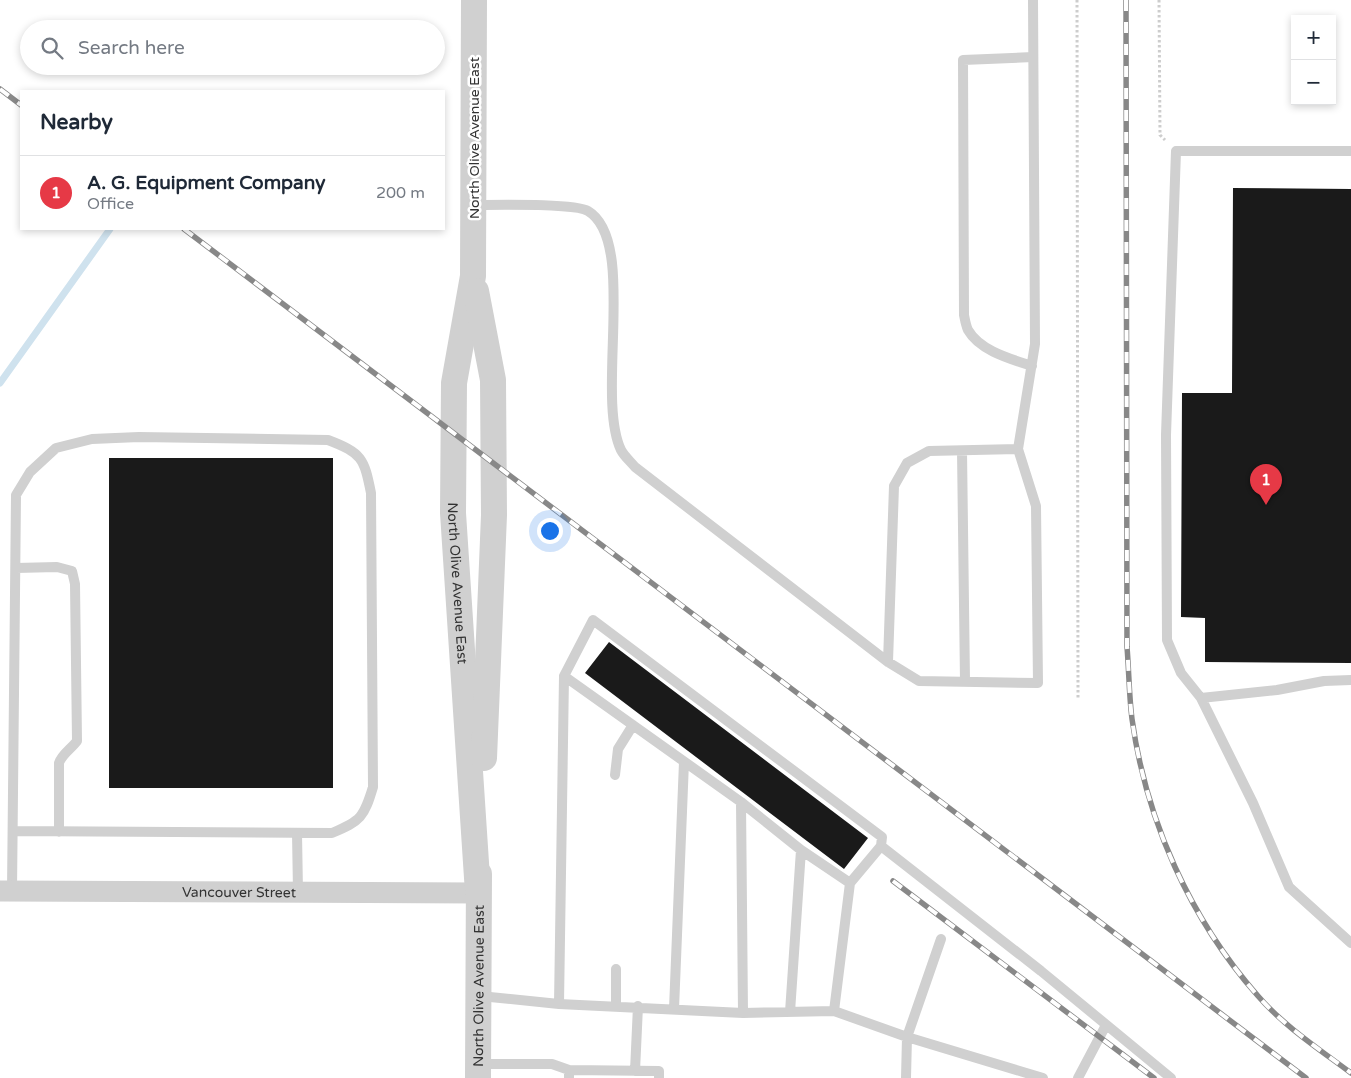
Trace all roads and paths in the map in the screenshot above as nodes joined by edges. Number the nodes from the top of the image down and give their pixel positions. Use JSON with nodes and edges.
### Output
{"nodes":[{"id":1,"x":474,"y":0,"type":"edge"},
{"id":2,"x":1033,"y":0,"type":"edge"},
{"id":3,"x":1077,"y":0,"type":"edge"},
{"id":4,"x":1159,"y":0,"type":"edge"},
{"id":5,"x":1033,"y":56,"type":"junction"},
{"id":6,"x":1176,"y":151,"type":"junction"},
{"id":7,"x":1351,"y":151,"type":"edge"},
{"id":8,"x":474,"y":205,"type":"junction"},
{"id":9,"x":474,"y":276,"type":"junction"},
{"id":10,"x":1032,"y":366,"type":"junction"},
{"id":11,"x":1018,"y":449,"type":"junction"},
{"id":12,"x":962,"y":451,"type":"junction"},
{"id":13,"x":16,"y":568,"type":"junction"},
{"id":14,"x":888,"y":662,"type":"junction"},
{"id":15,"x":564,"y":676,"type":"junction"},
{"id":16,"x":1351,"y":680,"type":"edge"},
{"id":17,"x":965,"y":681,"type":"junction"},
{"id":18,"x":1078,"y":698,"type":"dead end"},
{"id":19,"x":1201,"y":698,"type":"junction"},
{"id":20,"x":633,"y":726,"type":"junction"},
{"id":21,"x":684,"y":762,"type":"junction"},
{"id":22,"x":615,"y":775,"type":"dead end"},
{"id":23,"x":742,"y":802,"type":"junction"},
{"id":24,"x":13,"y":832,"type":"junction"},
{"id":25,"x":59,"y":832,"type":"junction"},
{"id":26,"x":297,"y":834,"type":"junction"},
{"id":27,"x":881,"y":846,"type":"junction"},
{"id":28,"x":801,"y":850,"type":"junction"},
{"id":29,"x":850,"y":884,"type":"junction"},
{"id":30,"x":6,"y":891,"type":"edge"},
{"id":31,"x":298,"y":892,"type":"junction"},
{"id":32,"x":478,"y":892,"type":"junction"},
{"id":33,"x":941,"y":939,"type":"dead end"},
{"id":34,"x":1351,"y":943,"type":"edge"},
{"id":35,"x":616,"y":969,"type":"dead end"},
{"id":36,"x":478,"y":996,"type":"junction"},
{"id":37,"x":559,"y":1004,"type":"junction"},
{"id":38,"x":638,"y":1006,"type":"junction"},
{"id":39,"x":616,"y":1007,"type":"junction"},
{"id":40,"x":674,"y":1009,"type":"junction"},
{"id":41,"x":834,"y":1011,"type":"junction"},
{"id":42,"x":790,"y":1012,"type":"junction"},
{"id":43,"x":743,"y":1013,"type":"junction"},
{"id":44,"x":1106,"y":1024,"type":"junction"},
{"id":45,"x":907,"y":1037,"type":"junction"},
{"id":46,"x":478,"y":1071,"type":"edge"},
{"id":47,"x":635,"y":1071,"type":"junction"},
{"id":48,"x":569,"y":1074,"type":"edge"},
{"id":49,"x":612,"y":1074,"type":"edge"},
{"id":50,"x":659,"y":1075,"type":"edge"},
{"id":51,"x":906,"y":1078,"type":"edge"},
{"id":52,"x":1043,"y":1078,"type":"edge"},
{"id":53,"x":1078,"y":1078,"type":"edge"},
{"id":54,"x":1171,"y":1078,"type":"edge"}],
"edges":[{"from":1,"to":8,"type":"street","name":"North Olive Avenue East"},
{"from":2,"to":5,"type":"lane"},
{"from":3,"to":18,"type":"path"},
{"from":4,"to":6,"type":"path"},
{"from":5,"to":10,"type":"lane"},
{"from":5,"to":10,"type":"lane"},
{"from":6,"to":7,"type":"lane"},
{"from":6,"to":19,"type":"lane"},
{"from":8,"to":9,"type":"street","name":"North Olive Avenue East"},
{"from":8,"to":14,"type":"lane"},
{"from":9,"to":32,"type":"street","name":"North Olive Avenue East"},
{"from":9,"to":32,"type":"street","name":"North Olive Avenue East"},
{"from":10,"to":11,"type":"lane"},
{"from":11,"to":12,"type":"lane"},
{"from":11,"to":17,"type":"lane"},
{"from":12,"to":14,"type":"lane"},
{"from":12,"to":17,"type":"lane"},
{"from":13,"to":24,"type":"lane"},
{"from":13,"to":25,"type":"lane"},
{"from":13,"to":26,"type":"lane"},
{"from":14,"to":17,"type":"lane"},
{"from":15,"to":20,"type":"lane"},
{"from":15,"to":27,"type":"lane"},
{"from":15,"to":37,"type":"lane"},
{"from":16,"to":19,"type":"lane"},
{"from":19,"to":34,"type":"lane"},
{"from":20,"to":21,"type":"lane"},
{"from":20,"to":22,"type":"lane"},
{"from":21,"to":23,"type":"lane"},
{"from":21,"to":40,"type":"lane"},
{"from":23,"to":28,"type":"lane"},
{"from":23,"to":43,"type":"lane"},
{"from":24,"to":25,"type":"lane"},
{"from":24,"to":30,"type":"lane"},
{"from":25,"to":26,"type":"lane"},
{"from":26,"to":31,"type":"lane"},
{"from":27,"to":29,"type":"lane"},
{"from":27,"to":44,"type":"lane"},
{"from":28,"to":29,"type":"lane"},
{"from":28,"to":42,"type":"lane"},
{"from":29,"to":41,"type":"lane"},
{"from":30,"to":31,"type":"street","name":"Vancouver Street"},
{"from":31,"to":32,"type":"street","name":"Vancouver Street"},
{"from":32,"to":36,"type":"street","name":"North Olive Avenue East"},
{"from":33,"to":45,"type":"lane"},
{"from":35,"to":39,"type":"lane"},
{"from":36,"to":37,"type":"lane"},
{"from":36,"to":46,"type":"street","name":"North Olive Avenue East"},
{"from":37,"to":39,"type":"lane"},
{"from":38,"to":39,"type":"lane"},
{"from":38,"to":40,"type":"lane"},
{"from":38,"to":47,"type":"lane"},
{"from":40,"to":43,"type":"lane"},
{"from":41,"to":42,"type":"lane"},
{"from":41,"to":45,"type":"lane"},
{"from":42,"to":43,"type":"lane"},
{"from":44,"to":53,"type":"lane"},
{"from":44,"to":54,"type":"lane"},
{"from":45,"to":51,"type":"lane"},
{"from":45,"to":52,"type":"lane"},
{"from":46,"to":48,"type":"lane"},
{"from":47,"to":49,"type":"lane"},
{"from":47,"to":50,"type":"lane"},
{"from":48,"to":49,"type":"lane"}]}
